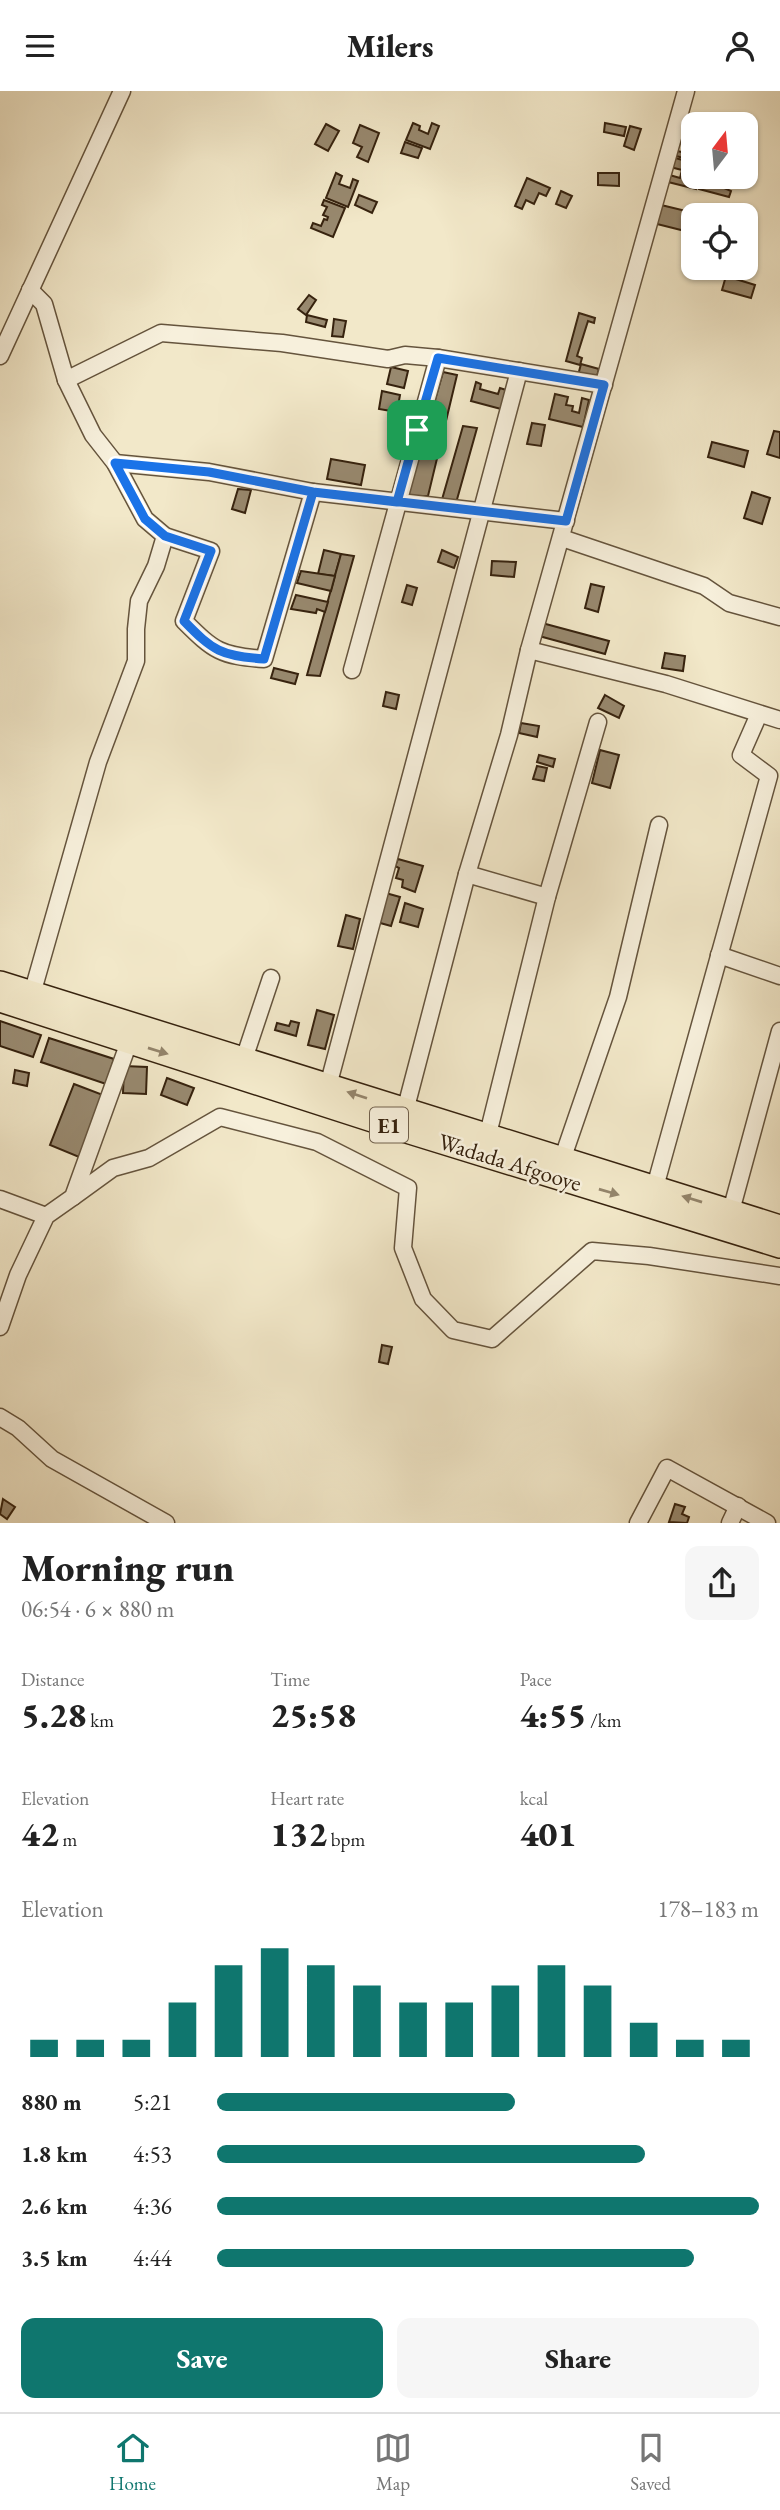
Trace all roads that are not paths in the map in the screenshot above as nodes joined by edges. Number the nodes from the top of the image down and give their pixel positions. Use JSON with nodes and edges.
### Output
{"nodes":[{"id":1,"x":122,"y":91,"type":"edge"},
{"id":2,"x":686,"y":91,"type":"edge"},
{"id":3,"x":30,"y":290,"type":"junction"},
{"id":4,"x":0,"y":356,"type":"edge"},
{"id":5,"x":438,"y":358,"type":"junction"},
{"id":6,"x":519,"y":371,"type":"junction"},
{"id":7,"x":66,"y":380,"type":"junction"},
{"id":8,"x":604,"y":385,"type":"junction"},
{"id":9,"x":115,"y":463,"type":"junction"},
{"id":10,"x":313,"y":492,"type":"junction"},
{"id":11,"x":397,"y":502,"type":"junction"},
{"id":12,"x":482,"y":512,"type":"junction"},
{"id":13,"x":566,"y":521,"type":"junction"},
{"id":14,"x":165,"y":536,"type":"junction"},
{"id":15,"x":562,"y":538,"type":"junction"},
{"id":16,"x":780,"y":617,"type":"edge"},
{"id":17,"x":529,"y":650,"type":"junction"},
{"id":18,"x":352,"y":670,"type":"dead end"},
{"id":19,"x":759,"y":714,"type":"junction"},
{"id":20,"x":780,"y":720,"type":"edge"},
{"id":21,"x":598,"y":722,"type":"dead end"},
{"id":22,"x":774,"y":779,"type":"edge"},
{"id":23,"x":659,"y":825,"type":"dead end"},
{"id":24,"x":467,"y":874,"type":"junction"},
{"id":25,"x":547,"y":897,"type":"junction"},
{"id":26,"x":719,"y":955,"type":"junction"},
{"id":27,"x":780,"y":976,"type":"edge"},
{"id":28,"x":271,"y":978,"type":"dead end"},
{"id":29,"x":0,"y":983,"type":"edge"},
{"id":30,"x":32,"y":994,"type":"junction"},
{"id":31,"x":0,"y":1000,"type":"edge"},
{"id":32,"x":780,"y":1031,"type":"edge"},
{"id":33,"x":129,"y":1042,"type":"junction"},
{"id":34,"x":244,"y":1059,"type":"junction"},
{"id":35,"x":328,"y":1086,"type":"junction"},
{"id":36,"x":405,"y":1111,"type":"junction"},
{"id":37,"x":488,"y":1134,"type":"junction"},
{"id":38,"x":563,"y":1157,"type":"junction"},
{"id":39,"x":655,"y":1188,"type":"junction"},
{"id":40,"x":73,"y":1197,"type":"junction"},
{"id":41,"x":0,"y":1199,"type":"edge"},
{"id":42,"x":731,"y":1212,"type":"junction"},
{"id":43,"x":46,"y":1216,"type":"junction"},
{"id":44,"x":780,"y":1227,"type":"edge"},
{"id":45,"x":780,"y":1246,"type":"edge"},
{"id":46,"x":780,"y":1276,"type":"edge"},
{"id":47,"x":0,"y":1326,"type":"edge"},
{"id":48,"x":0,"y":1417,"type":"edge"},
{"id":49,"x":738,"y":1506,"type":"junction"},
{"id":50,"x":166,"y":1523,"type":"edge"},
{"id":51,"x":638,"y":1523,"type":"edge"},
{"id":52,"x":730,"y":1523,"type":"edge"},
{"id":53,"x":768,"y":1523,"type":"edge"}],
"edges":[{"from":1,"to":3,"type":"street"},
{"from":2,"to":8,"type":"street"},
{"from":3,"to":4,"type":"street"},
{"from":3,"to":7,"type":"street"},
{"from":5,"to":6,"type":"street"},
{"from":5,"to":7,"type":"street"},
{"from":5,"to":11,"type":"street"},
{"from":6,"to":8,"type":"street"},
{"from":6,"to":12,"type":"street"},
{"from":7,"to":9,"type":"street"},
{"from":8,"to":13,"type":"street"},
{"from":9,"to":10,"type":"street"},
{"from":9,"to":14,"type":"street"},
{"from":10,"to":11,"type":"street"},
{"from":10,"to":14,"type":"street"},
{"from":11,"to":12,"type":"street"},
{"from":11,"to":18,"type":"street"},
{"from":12,"to":13,"type":"street"},
{"from":12,"to":35,"type":"street"},
{"from":13,"to":15,"type":"street"},
{"from":14,"to":30,"type":"street"},
{"from":15,"to":16,"type":"street"},
{"from":15,"to":17,"type":"street"},
{"from":17,"to":19,"type":"street"},
{"from":17,"to":24,"type":"street"},
{"from":19,"to":20,"type":"street"},
{"from":19,"to":22,"type":"street"},
{"from":21,"to":25,"type":"street"},
{"from":22,"to":26,"type":"street"},
{"from":23,"to":38,"type":"street"},
{"from":24,"to":25,"type":"street"},
{"from":24,"to":36,"type":"street"},
{"from":25,"to":37,"type":"street"},
{"from":26,"to":27,"type":"street"},
{"from":26,"to":39,"type":"street"},
{"from":28,"to":34,"type":"street"},
{"from":29,"to":30,"type":"highway","name":"Wadada Afgooye","number":"E1"},
{"from":30,"to":34,"type":"highway","name":"Wadada Afgooye","number":"E1"},
{"from":31,"to":33,"type":"highway","name":"Wadada Afgooye","number":"E1"},
{"from":32,"to":42,"type":"street"},
{"from":33,"to":40,"type":"street"},
{"from":33,"to":45,"type":"highway","name":"Wadada Afgooye","number":"E1","one_way":true},
{"from":34,"to":35,"type":"highway","name":"Wadada Afgooye","number":"E1"},
{"from":36,"to":35,"type":"highway","name":"Wadada Afgooye","number":"E1","one_way":true},
{"from":36,"to":37,"type":"highway","name":"Wadada Afgooye","number":"E1"},
{"from":37,"to":38,"type":"highway","name":"Wadada Afgooye","number":"E1"},
{"from":38,"to":39,"type":"highway","name":"Wadada Afgooye","number":"E1"},
{"from":42,"to":39,"type":"highway","name":"Wadada Afgooye","number":"E1","one_way":true},
{"from":40,"to":43,"type":"street"},
{"from":40,"to":46,"type":"street"},
{"from":41,"to":43,"type":"street"},
{"from":42,"to":44,"type":"highway","name":"Wadada Afgooye","number":"E1"},
{"from":43,"to":47,"type":"street"},
{"from":48,"to":50,"type":"street"},
{"from":49,"to":51,"type":"street"},
{"from":49,"to":52,"type":"street"},
{"from":49,"to":53,"type":"street"}]}
